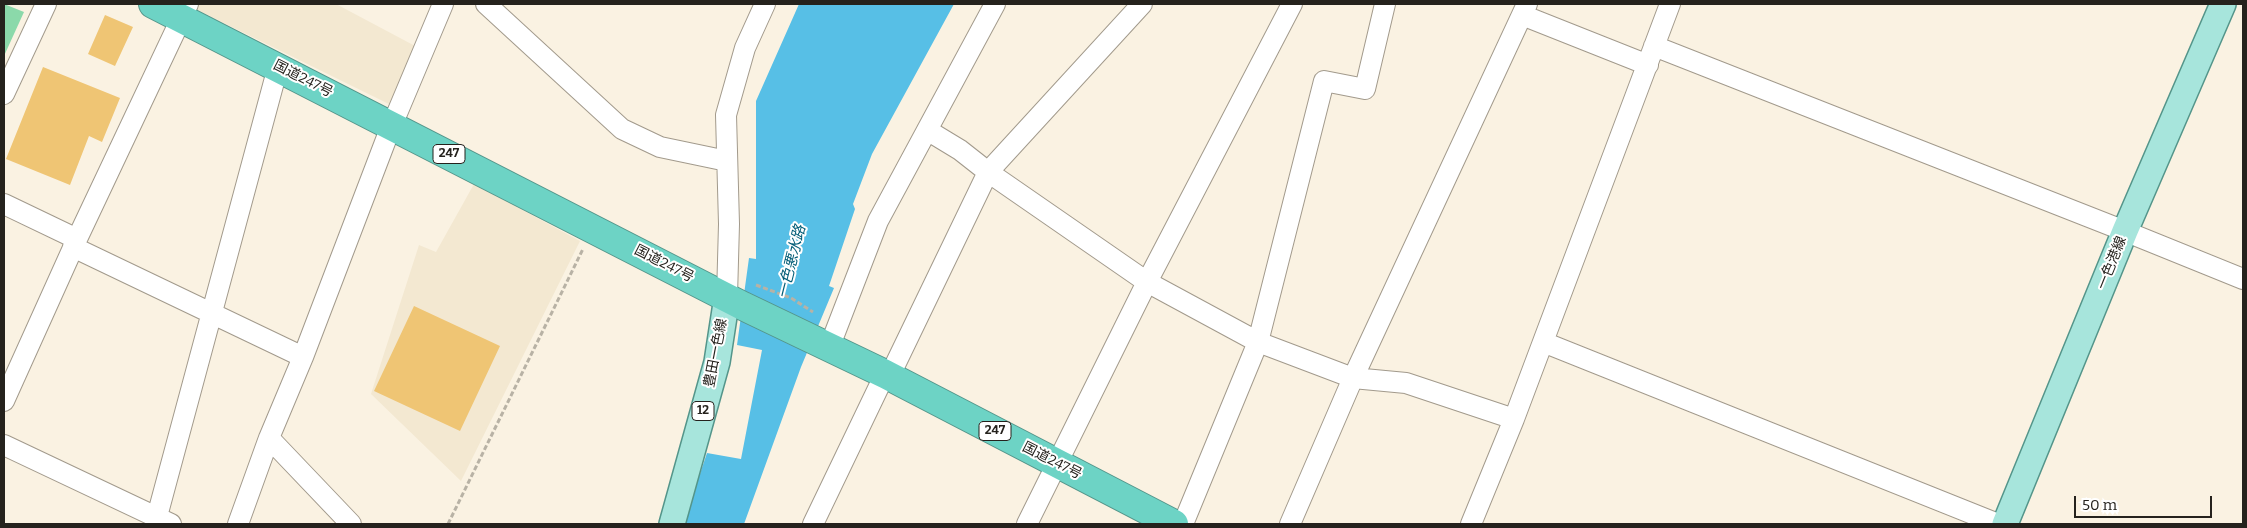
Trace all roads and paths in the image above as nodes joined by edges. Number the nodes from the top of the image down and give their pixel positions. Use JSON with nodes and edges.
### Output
{"nodes":[{"id":1,"x":46,"y":4,"type":"edge"},
{"id":2,"x":153,"y":4,"type":"edge"},
{"id":3,"x":443,"y":4,"type":"edge"},
{"id":4,"x":486,"y":4,"type":"edge"},
{"id":5,"x":765,"y":4,"type":"edge"},
{"id":6,"x":995,"y":4,"type":"edge"},
{"id":7,"x":1142,"y":4,"type":"edge"},
{"id":8,"x":1292,"y":4,"type":"edge"},
{"id":9,"x":1385,"y":4,"type":"edge"},
{"id":10,"x":1670,"y":4,"type":"edge"},
{"id":11,"x":2223,"y":4,"type":"edge"},
{"id":12,"x":1525,"y":9,"type":"edge"},
{"id":13,"x":184,"y":10,"type":"edge"},
{"id":14,"x":1651,"y":56,"type":"junction"},
{"id":15,"x":280,"y":68,"type":"junction"},
{"id":16,"x":4,"y":94,"type":"edge"},
{"id":17,"x":392,"y":125,"type":"junction"},
{"id":18,"x":927,"y":130,"type":"junction"},
{"id":19,"x":727,"y":161,"type":"junction"},
{"id":20,"x":988,"y":172,"type":"junction"},
{"id":21,"x":4,"y":204,"type":"edge"},
{"id":22,"x":2125,"y":231,"type":"junction"},
{"id":23,"x":75,"y":243,"type":"junction"},
{"id":24,"x":584,"y":248,"type":"dead end"},
{"id":25,"x":2243,"y":280,"type":"edge"},
{"id":26,"x":1148,"y":282,"type":"junction"},
{"id":27,"x":740,"y":295,"type":"junction"},
{"id":28,"x":212,"y":313,"type":"junction"},
{"id":29,"x":820,"y":335,"type":"junction"},
{"id":30,"x":1258,"y":342,"type":"junction"},
{"id":31,"x":1543,"y":342,"type":"junction"},
{"id":32,"x":303,"y":357,"type":"junction"},
{"id":33,"x":885,"y":374,"type":"junction"},
{"id":34,"x":1354,"y":378,"type":"junction"},
{"id":35,"x":4,"y":401,"type":"edge"},
{"id":36,"x":1514,"y":419,"type":"junction"},
{"id":37,"x":269,"y":438,"type":"junction"},
{"id":38,"x":4,"y":445,"type":"edge"},
{"id":39,"x":1056,"y":463,"type":"junction"},
{"id":40,"x":161,"y":522,"type":"edge"},
{"id":41,"x":238,"y":524,"type":"edge"},
{"id":42,"x":351,"y":524,"type":"edge"},
{"id":43,"x":448,"y":524,"type":"edge"},
{"id":44,"x":672,"y":524,"type":"edge"},
{"id":45,"x":815,"y":524,"type":"edge"},
{"id":46,"x":1027,"y":524,"type":"edge"},
{"id":47,"x":1174,"y":524,"type":"edge"},
{"id":48,"x":1183,"y":524,"type":"edge"},
{"id":49,"x":1290,"y":524,"type":"edge"},
{"id":50,"x":1471,"y":524,"type":"edge"},
{"id":51,"x":1998,"y":524,"type":"edge"},
{"id":52,"x":2004,"y":524,"type":"edge"}],
"edges":[{"from":1,"to":16,"type":"street"},
{"from":2,"to":13,"type":"highway","name":"国道247号","number":"247"},
{"from":3,"to":17,"type":"street"},
{"from":4,"to":19,"type":"street"},
{"from":5,"to":19,"type":"street"},
{"from":6,"to":18,"type":"street"},
{"from":7,"to":20,"type":"street"},
{"from":8,"to":26,"type":"street"},
{"from":9,"to":30,"type":"street"},
{"from":10,"to":14,"type":"street"},
{"from":11,"to":22,"type":"main road","name":"一色港線"},
{"from":12,"to":14,"type":"street"},
{"from":12,"to":34,"type":"street"},
{"from":13,"to":15,"type":"highway","name":"国道247号","number":"247"},
{"from":13,"to":23,"type":"street"},
{"from":14,"to":22,"type":"street"},
{"from":14,"to":31,"type":"street"},
{"from":15,"to":17,"type":"highway","name":"国道247号","number":"247"},
{"from":15,"to":28,"type":"street"},
{"from":17,"to":27,"type":"highway","name":"国道247号","number":"247"},
{"from":17,"to":32,"type":"street"},
{"from":18,"to":20,"type":"street"},
{"from":18,"to":29,"type":"street"},
{"from":19,"to":27,"type":"street"},
{"from":20,"to":26,"type":"street"},
{"from":20,"to":33,"type":"street"},
{"from":21,"to":23,"type":"street"},
{"from":22,"to":25,"type":"street"},
{"from":22,"to":52,"type":"main road","name":"一色港線"},
{"from":23,"to":28,"type":"street"},
{"from":23,"to":35,"type":"street"},
{"from":24,"to":43,"type":"path"},
{"from":26,"to":30,"type":"street"},
{"from":26,"to":39,"type":"street"},
{"from":27,"to":29,"type":"highway","name":"国道247号","number":"247"},
{"from":27,"to":29,"type":"path"},
{"from":27,"to":44,"type":"main road","name":"豊田一色線","number":"12"},
{"from":28,"to":32,"type":"street"},
{"from":28,"to":40,"type":"street"},
{"from":29,"to":33,"type":"highway","name":"国道247号","number":"247"},
{"from":30,"to":34,"type":"street"},
{"from":30,"to":48,"type":"street"},
{"from":31,"to":36,"type":"street"},
{"from":31,"to":51,"type":"street"},
{"from":32,"to":37,"type":"street"},
{"from":33,"to":39,"type":"highway","name":"国道247号","number":"247"},
{"from":33,"to":45,"type":"street"},
{"from":34,"to":36,"type":"street"},
{"from":34,"to":49,"type":"street"},
{"from":36,"to":50,"type":"street"},
{"from":37,"to":41,"type":"street"},
{"from":37,"to":42,"type":"street"},
{"from":38,"to":40,"type":"street"},
{"from":39,"to":46,"type":"street"},
{"from":39,"to":47,"type":"highway","name":"国道247号","number":"247"}]}
